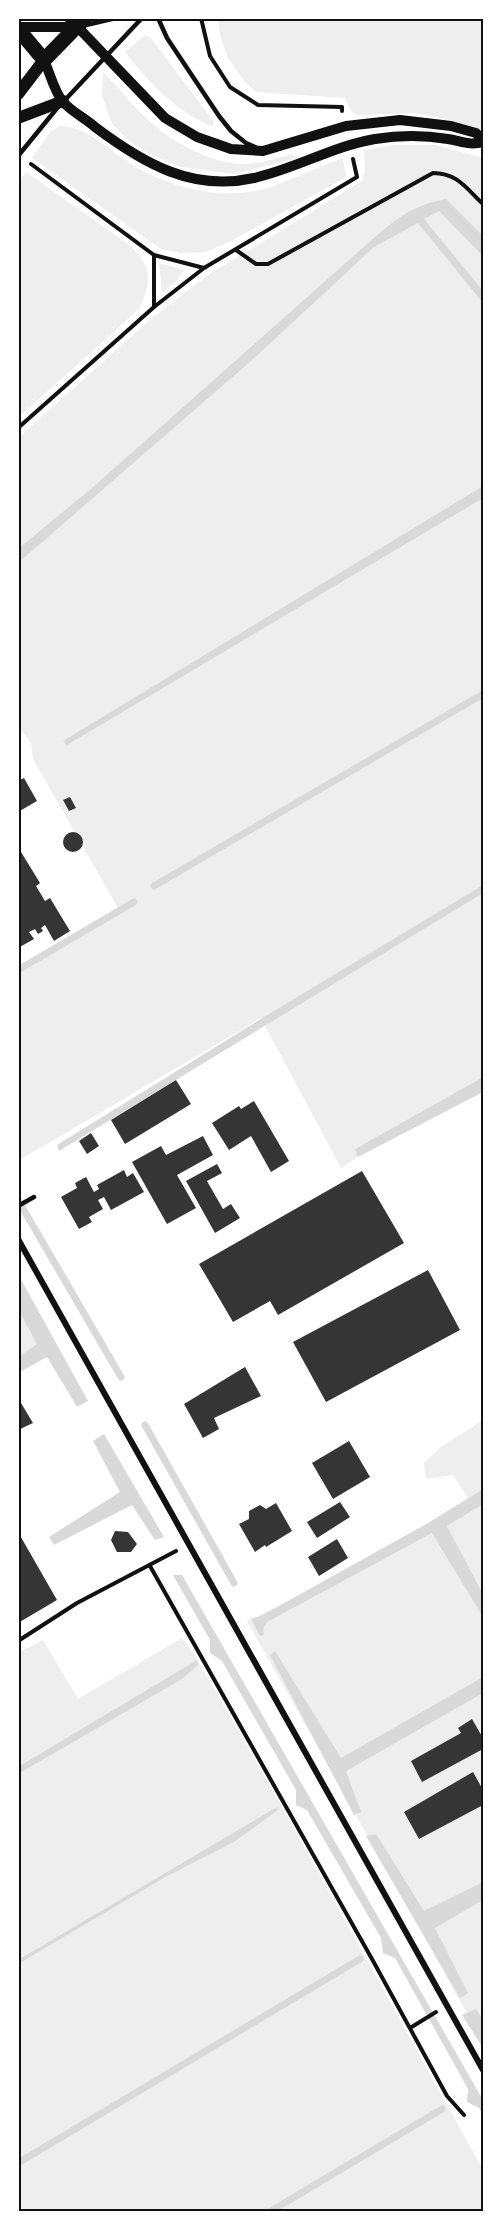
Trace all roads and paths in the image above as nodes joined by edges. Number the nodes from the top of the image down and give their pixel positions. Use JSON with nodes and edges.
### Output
{"nodes":[{"id":1,"x":24,"y":18,"type":"edge"},
{"id":2,"x":116,"y":18,"type":"edge"},
{"id":3,"x":142,"y":18,"type":"edge"},
{"id":4,"x":158,"y":18,"type":"edge"},
{"id":5,"x":77,"y":21,"type":"edge"},
{"id":6,"x":18,"y":27,"type":"edge"},
{"id":7,"x":106,"y":55,"type":"junction"},
{"id":8,"x":44,"y":60,"type":"junction"},
{"id":9,"x":18,"y":94,"type":"edge"},
{"id":10,"x":63,"y":101,"type":"junction"},
{"id":11,"x":18,"y":118,"type":"edge"},
{"id":12,"x":483,"y":142,"type":"edge"},
{"id":13,"x":263,"y":151,"type":"junction"},
{"id":14,"x":18,"y":156,"type":"edge"},
{"id":15,"x":31,"y":164,"type":"dead end"},
{"id":16,"x":483,"y":204,"type":"edge"},
{"id":17,"x":154,"y":255,"type":"junction"},
{"id":18,"x":204,"y":268,"type":"junction"},
{"id":19,"x":154,"y":308,"type":"junction"},
{"id":20,"x":18,"y":428,"type":"edge"},
{"id":21,"x":34,"y":1197,"type":"dead end"},
{"id":22,"x":18,"y":1206,"type":"edge"},
{"id":23,"x":18,"y":1239,"type":"edge"},
{"id":24,"x":189,"y":1544,"type":"junction"},
{"id":25,"x":150,"y":1566,"type":"junction"},
{"id":26,"x":18,"y":1641,"type":"edge"},
{"id":27,"x":437,"y":2012,"type":"dead end"},
{"id":28,"x":410,"y":2028,"type":"junction"},
{"id":29,"x":483,"y":2070,"type":"edge"},
{"id":30,"x":464,"y":2115,"type":"dead end"}],
"edges":[{"from":1,"to":6,"type":"main road"},
{"from":2,"to":5,"type":"lane"},
{"from":3,"to":7,"type":"lane"},
{"from":4,"to":13,"type":"lane"},
{"from":5,"to":6,"type":"street"},
{"from":5,"to":7,"type":"street"},
{"from":5,"to":8,"type":"main road"},
{"from":6,"to":8,"type":"main road"},
{"from":7,"to":10,"type":"lane"},
{"from":7,"to":13,"type":"street"},
{"from":8,"to":9,"type":"main road"},
{"from":8,"to":10,"type":"street"},
{"from":10,"to":11,"type":"main road"},
{"from":10,"to":12,"type":"street"},
{"from":10,"to":14,"type":"lane"},
{"from":12,"to":13,"type":"street"},
{"from":15,"to":17,"type":"path"},
{"from":16,"to":18,"type":"path"},
{"from":17,"to":18,"type":"path"},
{"from":17,"to":19,"type":"path"},
{"from":18,"to":19,"type":"path"},
{"from":19,"to":20,"type":"path"},
{"from":21,"to":22,"type":"lane"},
{"from":23,"to":24,"type":"street"},
{"from":24,"to":25,"type":"path"},
{"from":24,"to":29,"type":"street"},
{"from":25,"to":26,"type":"path"},
{"from":25,"to":28,"type":"path"},
{"from":27,"to":28,"type":"path"},
{"from":28,"to":30,"type":"path"}]}
